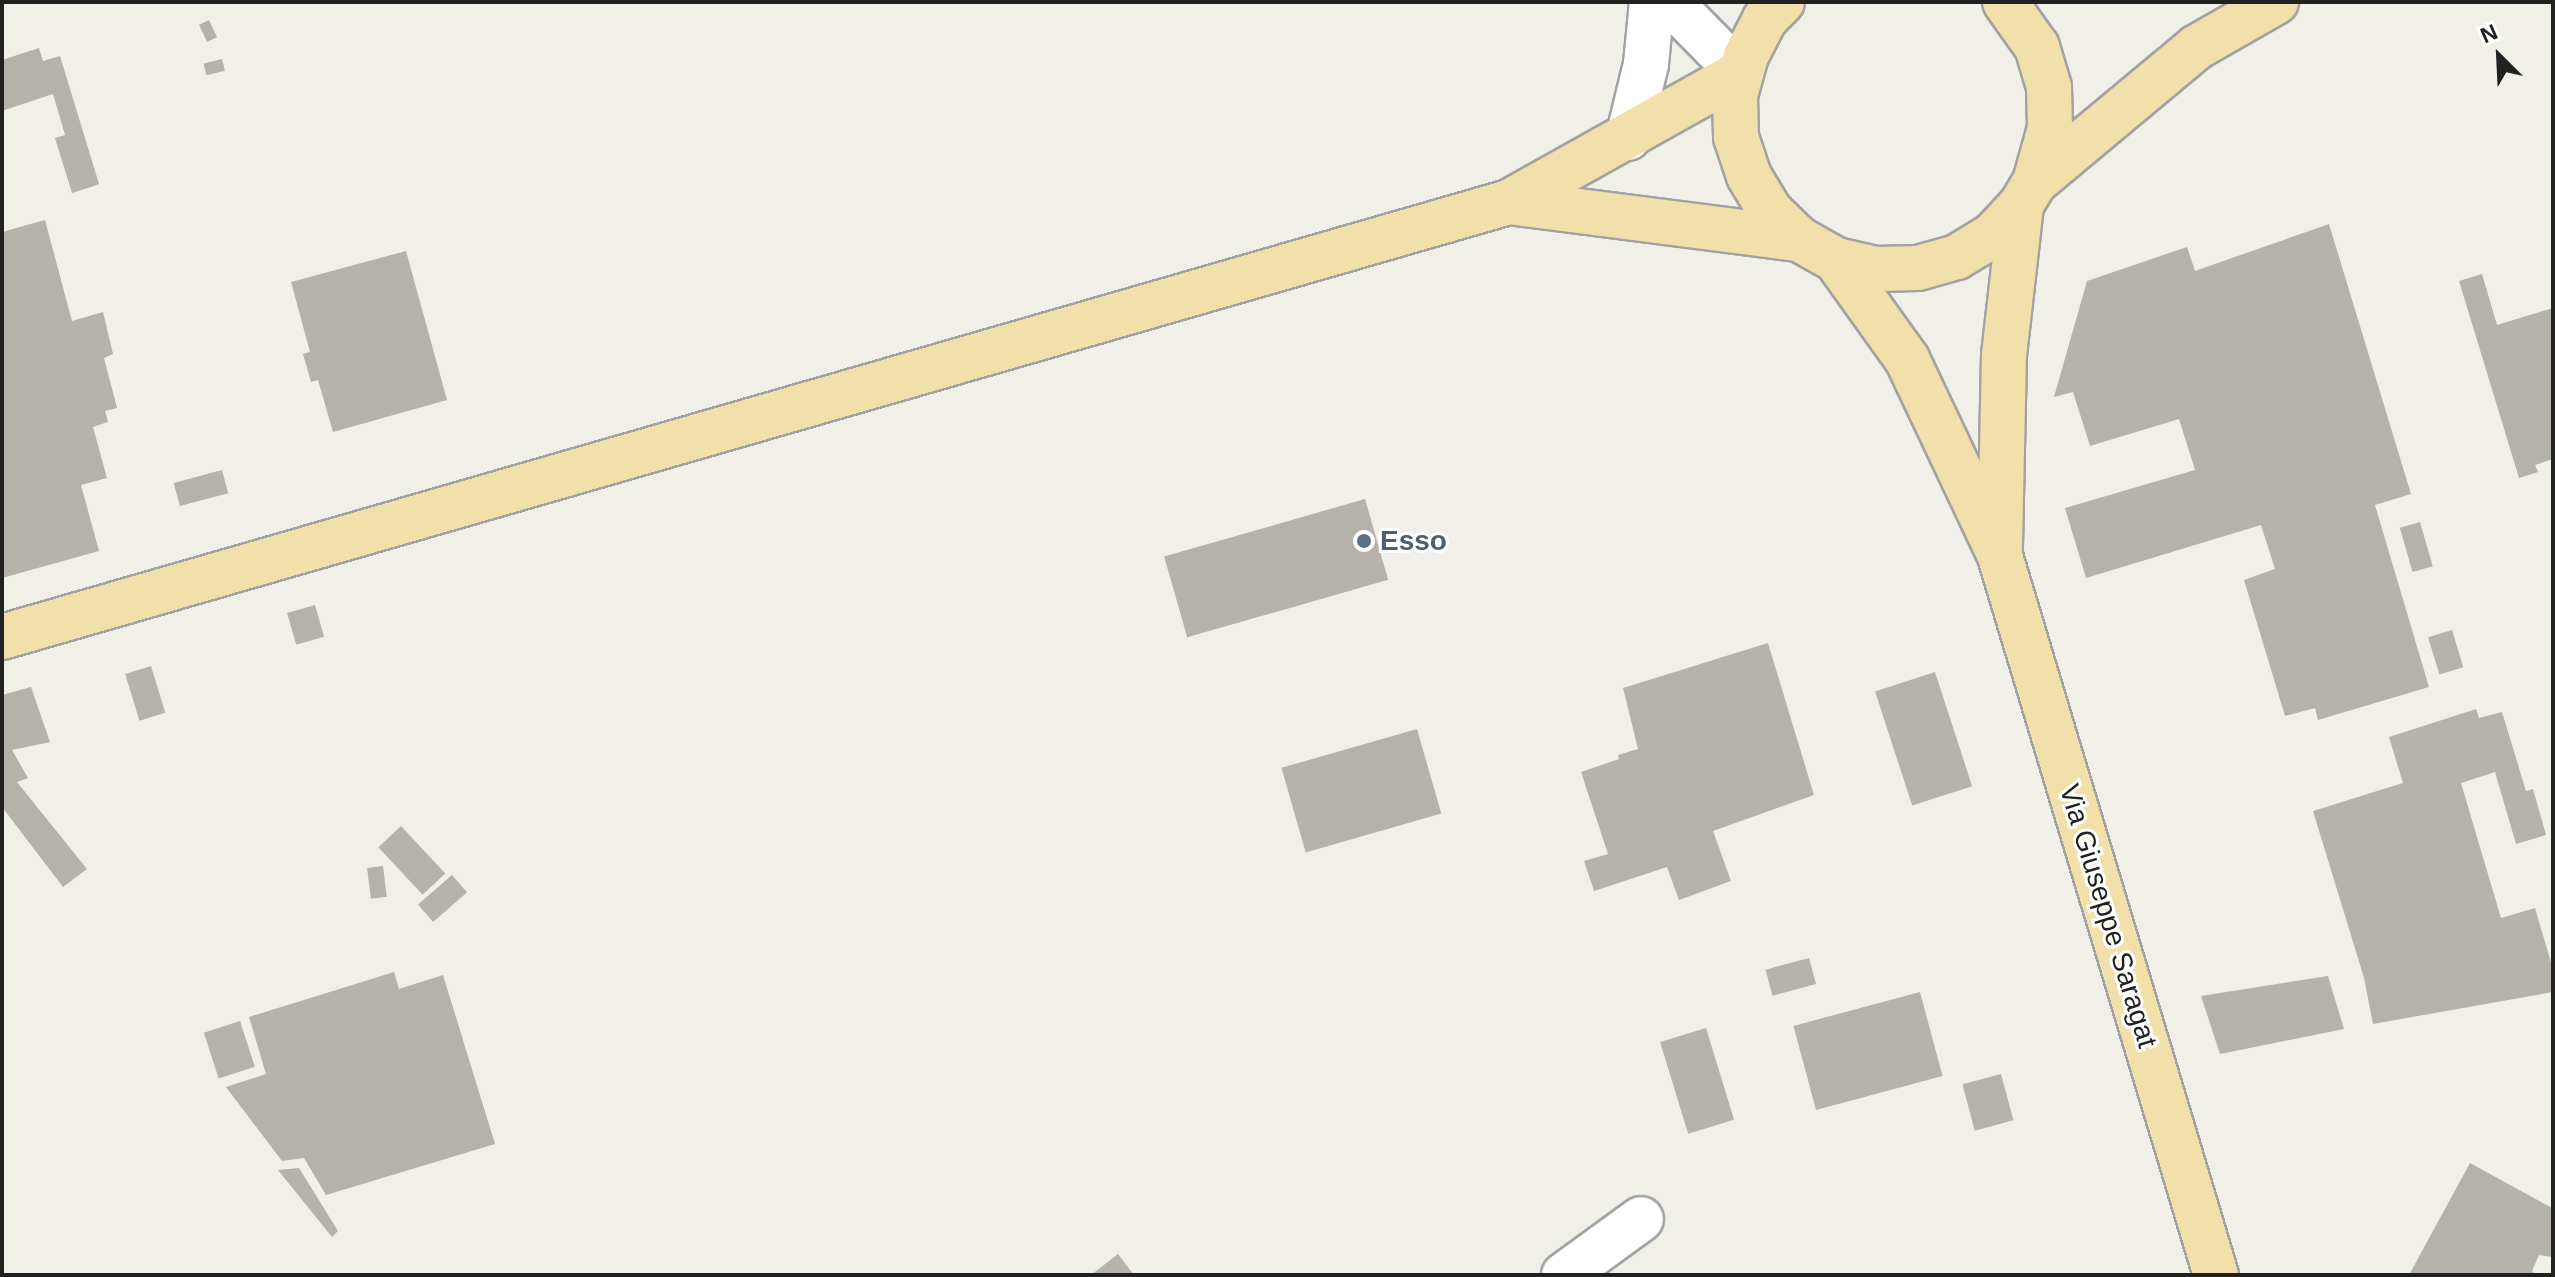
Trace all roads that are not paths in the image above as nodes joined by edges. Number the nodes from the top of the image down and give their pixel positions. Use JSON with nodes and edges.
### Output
{"nodes":[{"id":1,"x":1652,"y":2,"type":"edge"},
{"id":2,"x":1670,"y":2,"type":"edge"},
{"id":3,"x":1782,"y":2,"type":"edge"},
{"id":4,"x":2005,"y":2,"type":"edge"},
{"id":5,"x":2276,"y":2,"type":"edge"},
{"id":6,"x":1740,"y":73,"type":"junction"},
{"id":7,"x":1628,"y":138,"type":"junction"},
{"id":8,"x":2028,"y":193,"type":"junction"},
{"id":9,"x":1509,"y":202,"type":"junction"},
{"id":10,"x":1818,"y":250,"type":"junction"},
{"id":11,"x":2000,"y":556,"type":"junction"},
{"id":12,"x":2,"y":637,"type":"edge"},
{"id":13,"x":1641,"y":1219,"type":"dead end"},
{"id":14,"x":1564,"y":1275,"type":"edge"},
{"id":15,"x":2216,"y":1275,"type":"edge"}],
"edges":[{"from":1,"to":7,"type":"street"},
{"from":2,"to":6,"type":"street"},
{"from":3,"to":6,"type":"main road","name":"Via Giuseppe Saragat"},
{"from":4,"to":8,"type":"main road","name":"Via Giuseppe Saragat"},
{"from":5,"to":8,"type":"main road"},
{"from":6,"to":7,"type":"main road"},
{"from":6,"to":10,"type":"main road","name":"Via Giuseppe Saragat"},
{"from":7,"to":9,"type":"main road"},
{"from":8,"to":10,"type":"main road"},
{"from":8,"to":11,"type":"main road","name":"Via Giuseppe Saragat"},
{"from":9,"to":10,"type":"main road"},
{"from":9,"to":12,"type":"main road"},
{"from":10,"to":11,"type":"main road","name":"Via Giuseppe Saragat"},
{"from":11,"to":15,"type":"main road","name":"Via Giuseppe Saragat"},
{"from":13,"to":14,"type":"street"}]}
